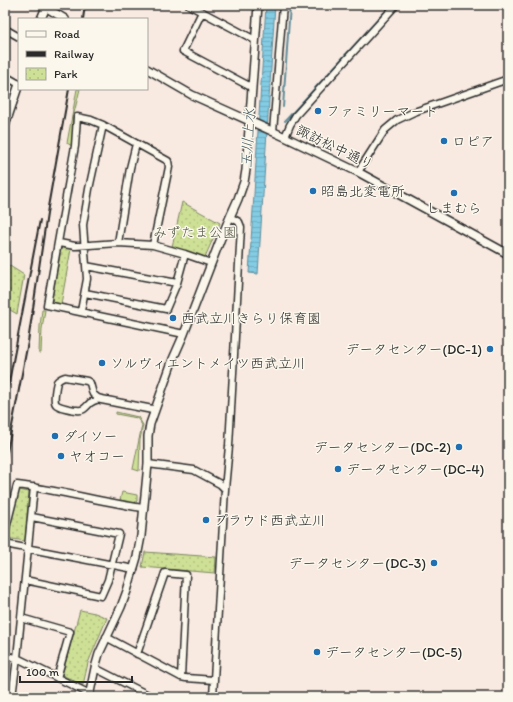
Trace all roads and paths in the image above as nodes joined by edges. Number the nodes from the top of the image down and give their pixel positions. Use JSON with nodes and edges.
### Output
{"nodes":[{"id":1,"x":189,"y":5,"type":"edge"},
{"id":2,"x":258,"y":5,"type":"edge"},
{"id":3,"x":284,"y":5,"type":"edge"},
{"id":4,"x":396,"y":5,"type":"edge"},
{"id":5,"x":45,"y":6,"type":"edge"},
{"id":6,"x":202,"y":12,"type":"junction"},
{"id":7,"x":41,"y":18,"type":"edge"},
{"id":8,"x":63,"y":18,"type":"edge"},
{"id":9,"x":5,"y":29,"type":"edge"},
{"id":10,"x":18,"y":36,"type":"edge"},
{"id":11,"x":255,"y":40,"type":"junction"},
{"id":12,"x":148,"y":70,"type":"edge"},
{"id":13,"x":5,"y":76,"type":"edge"},
{"id":14,"x":508,"y":79,"type":"edge"},
{"id":15,"x":18,"y":83,"type":"edge"},
{"id":16,"x":18,"y":87,"type":"edge"},
{"id":17,"x":252,"y":87,"type":"junction"},
{"id":18,"x":5,"y":99,"type":"edge"},
{"id":19,"x":13,"y":103,"type":"junction"},
{"id":20,"x":249,"y":121,"type":"junction"},
{"id":21,"x":103,"y":125,"type":"junction"},
{"id":22,"x":5,"y":126,"type":"edge"},
{"id":23,"x":271,"y":131,"type":"junction"},
{"id":24,"x":285,"y":137,"type":"junction"},
{"id":25,"x":136,"y":144,"type":"junction"},
{"id":26,"x":358,"y":172,"type":"junction"},
{"id":27,"x":230,"y":217,"type":"junction"},
{"id":28,"x":58,"y":242,"type":"junction"},
{"id":29,"x":118,"y":243,"type":"junction"},
{"id":30,"x":153,"y":244,"type":"junction"},
{"id":31,"x":84,"y":245,"type":"junction"},
{"id":32,"x":185,"y":254,"type":"junction"},
{"id":33,"x":508,"y":254,"type":"edge"},
{"id":34,"x":211,"y":263,"type":"junction"},
{"id":35,"x":86,"y":266,"type":"junction"},
{"id":36,"x":177,"y":283,"type":"junction"},
{"id":37,"x":85,"y":293,"type":"junction"},
{"id":38,"x":81,"y":312,"type":"junction"},
{"id":39,"x":184,"y":334,"type":"junction"},
{"id":40,"x":95,"y":401,"type":"junction"},
{"id":41,"x":155,"y":410,"type":"junction"},
{"id":42,"x":148,"y":464,"type":"junction"},
{"id":43,"x":34,"y":487,"type":"junction"},
{"id":44,"x":225,"y":489,"type":"junction"},
{"id":45,"x":143,"y":508,"type":"junction"},
{"id":46,"x":32,"y":516,"type":"junction"},
{"id":47,"x":5,"y":532,"type":"edge"},
{"id":48,"x":5,"y":544,"type":"edge"},
{"id":49,"x":28,"y":548,"type":"junction"},
{"id":50,"x":112,"y":565,"type":"junction"},
{"id":51,"x":134,"y":570,"type":"junction"},
{"id":52,"x":25,"y":580,"type":"junction"},
{"id":53,"x":21,"y":618,"type":"junction"},
{"id":54,"x":106,"y":637,"type":"junction"},
{"id":55,"x":137,"y":654,"type":"junction"},
{"id":56,"x":5,"y":656,"type":"edge"},
{"id":57,"x":17,"y":658,"type":"junction"},
{"id":58,"x":95,"y":668,"type":"junction"},
{"id":59,"x":181,"y":677,"type":"junction"},
{"id":60,"x":57,"y":678,"type":"junction"},
{"id":61,"x":214,"y":680,"type":"junction"},
{"id":62,"x":90,"y":695,"type":"edge"},
{"id":63,"x":12,"y":697,"type":"edge"},
{"id":64,"x":152,"y":697,"type":"edge"},
{"id":65,"x":213,"y":697,"type":"edge"}],
"edges":[{"from":1,"to":6,"type":"street"},
{"from":2,"to":11,"type":"street"},
{"from":3,"to":23,"type":"street"},
{"from":4,"to":24,"type":"street"},
{"from":5,"to":7,"type":"street"},
{"from":5,"to":8,"type":"street"},
{"from":6,"to":11,"type":"street"},
{"from":6,"to":17,"type":"street"},
{"from":9,"to":10,"type":"street"},
{"from":11,"to":17,"type":"street"},
{"from":12,"to":20,"type":"street","name":"諏訪松中通り"},
{"from":13,"to":15,"type":"street"},
{"from":14,"to":26,"type":"street"},
{"from":16,"to":19,"type":"street"},
{"from":17,"to":20,"type":"street"},
{"from":18,"to":19,"type":"street"},
{"from":19,"to":22,"type":"street"},
{"from":20,"to":23,"type":"street","name":"諏訪松中通り"},
{"from":20,"to":27,"type":"street"},
{"from":21,"to":25,"type":"street"},
{"from":21,"to":28,"type":"street"},
{"from":21,"to":31,"type":"street"},
{"from":23,"to":24,"type":"street","name":"諏訪松中通り"},
{"from":24,"to":26,"type":"street","name":"諏訪松中通り"},
{"from":25,"to":29,"type":"street"},
{"from":25,"to":30,"type":"street"},
{"from":26,"to":33,"type":"street","name":"諏訪松中通り"},
{"from":27,"to":34,"type":"street"},
{"from":27,"to":44,"type":"street"},
{"from":28,"to":31,"type":"street"},
{"from":28,"to":38,"type":"street"},
{"from":29,"to":30,"type":"street"},
{"from":29,"to":31,"type":"street"},
{"from":30,"to":32,"type":"street"},
{"from":31,"to":35,"type":"street"},
{"from":32,"to":34,"type":"street"},
{"from":32,"to":36,"type":"street"},
{"from":34,"to":39,"type":"street"},
{"from":35,"to":36,"type":"street"},
{"from":35,"to":37,"type":"street"},
{"from":36,"to":37,"type":"street"},
{"from":37,"to":38,"type":"street"},
{"from":38,"to":39,"type":"street"},
{"from":39,"to":41,"type":"street"},
{"from":40,"to":40,"type":"street"},
{"from":40,"to":41,"type":"street"},
{"from":41,"to":42,"type":"street"},
{"from":42,"to":44,"type":"street"},
{"from":42,"to":45,"type":"street"},
{"from":43,"to":45,"type":"street"},
{"from":43,"to":46,"type":"street"},
{"from":43,"to":47,"type":"street"},
{"from":44,"to":61,"type":"street"},
{"from":45,"to":51,"type":"street"},
{"from":46,"to":49,"type":"street"},
{"from":46,"to":50,"type":"street"},
{"from":48,"to":49,"type":"street"},
{"from":49,"to":50,"type":"street"},
{"from":49,"to":52,"type":"street"},
{"from":50,"to":51,"type":"street"},
{"from":50,"to":52,"type":"street"},
{"from":51,"to":54,"type":"street"},
{"from":52,"to":53,"type":"street"},
{"from":53,"to":57,"type":"street"},
{"from":53,"to":60,"type":"street"},
{"from":54,"to":55,"type":"street"},
{"from":54,"to":58,"type":"street"},
{"from":55,"to":59,"type":"street"},
{"from":55,"to":59,"type":"street"},
{"from":56,"to":57,"type":"street"},
{"from":57,"to":60,"type":"street"},
{"from":57,"to":63,"type":"street"},
{"from":58,"to":62,"type":"street"},
{"from":58,"to":64,"type":"street"},
{"from":59,"to":61,"type":"street"},
{"from":60,"to":62,"type":"street"},
{"from":61,"to":65,"type":"street"}]}
